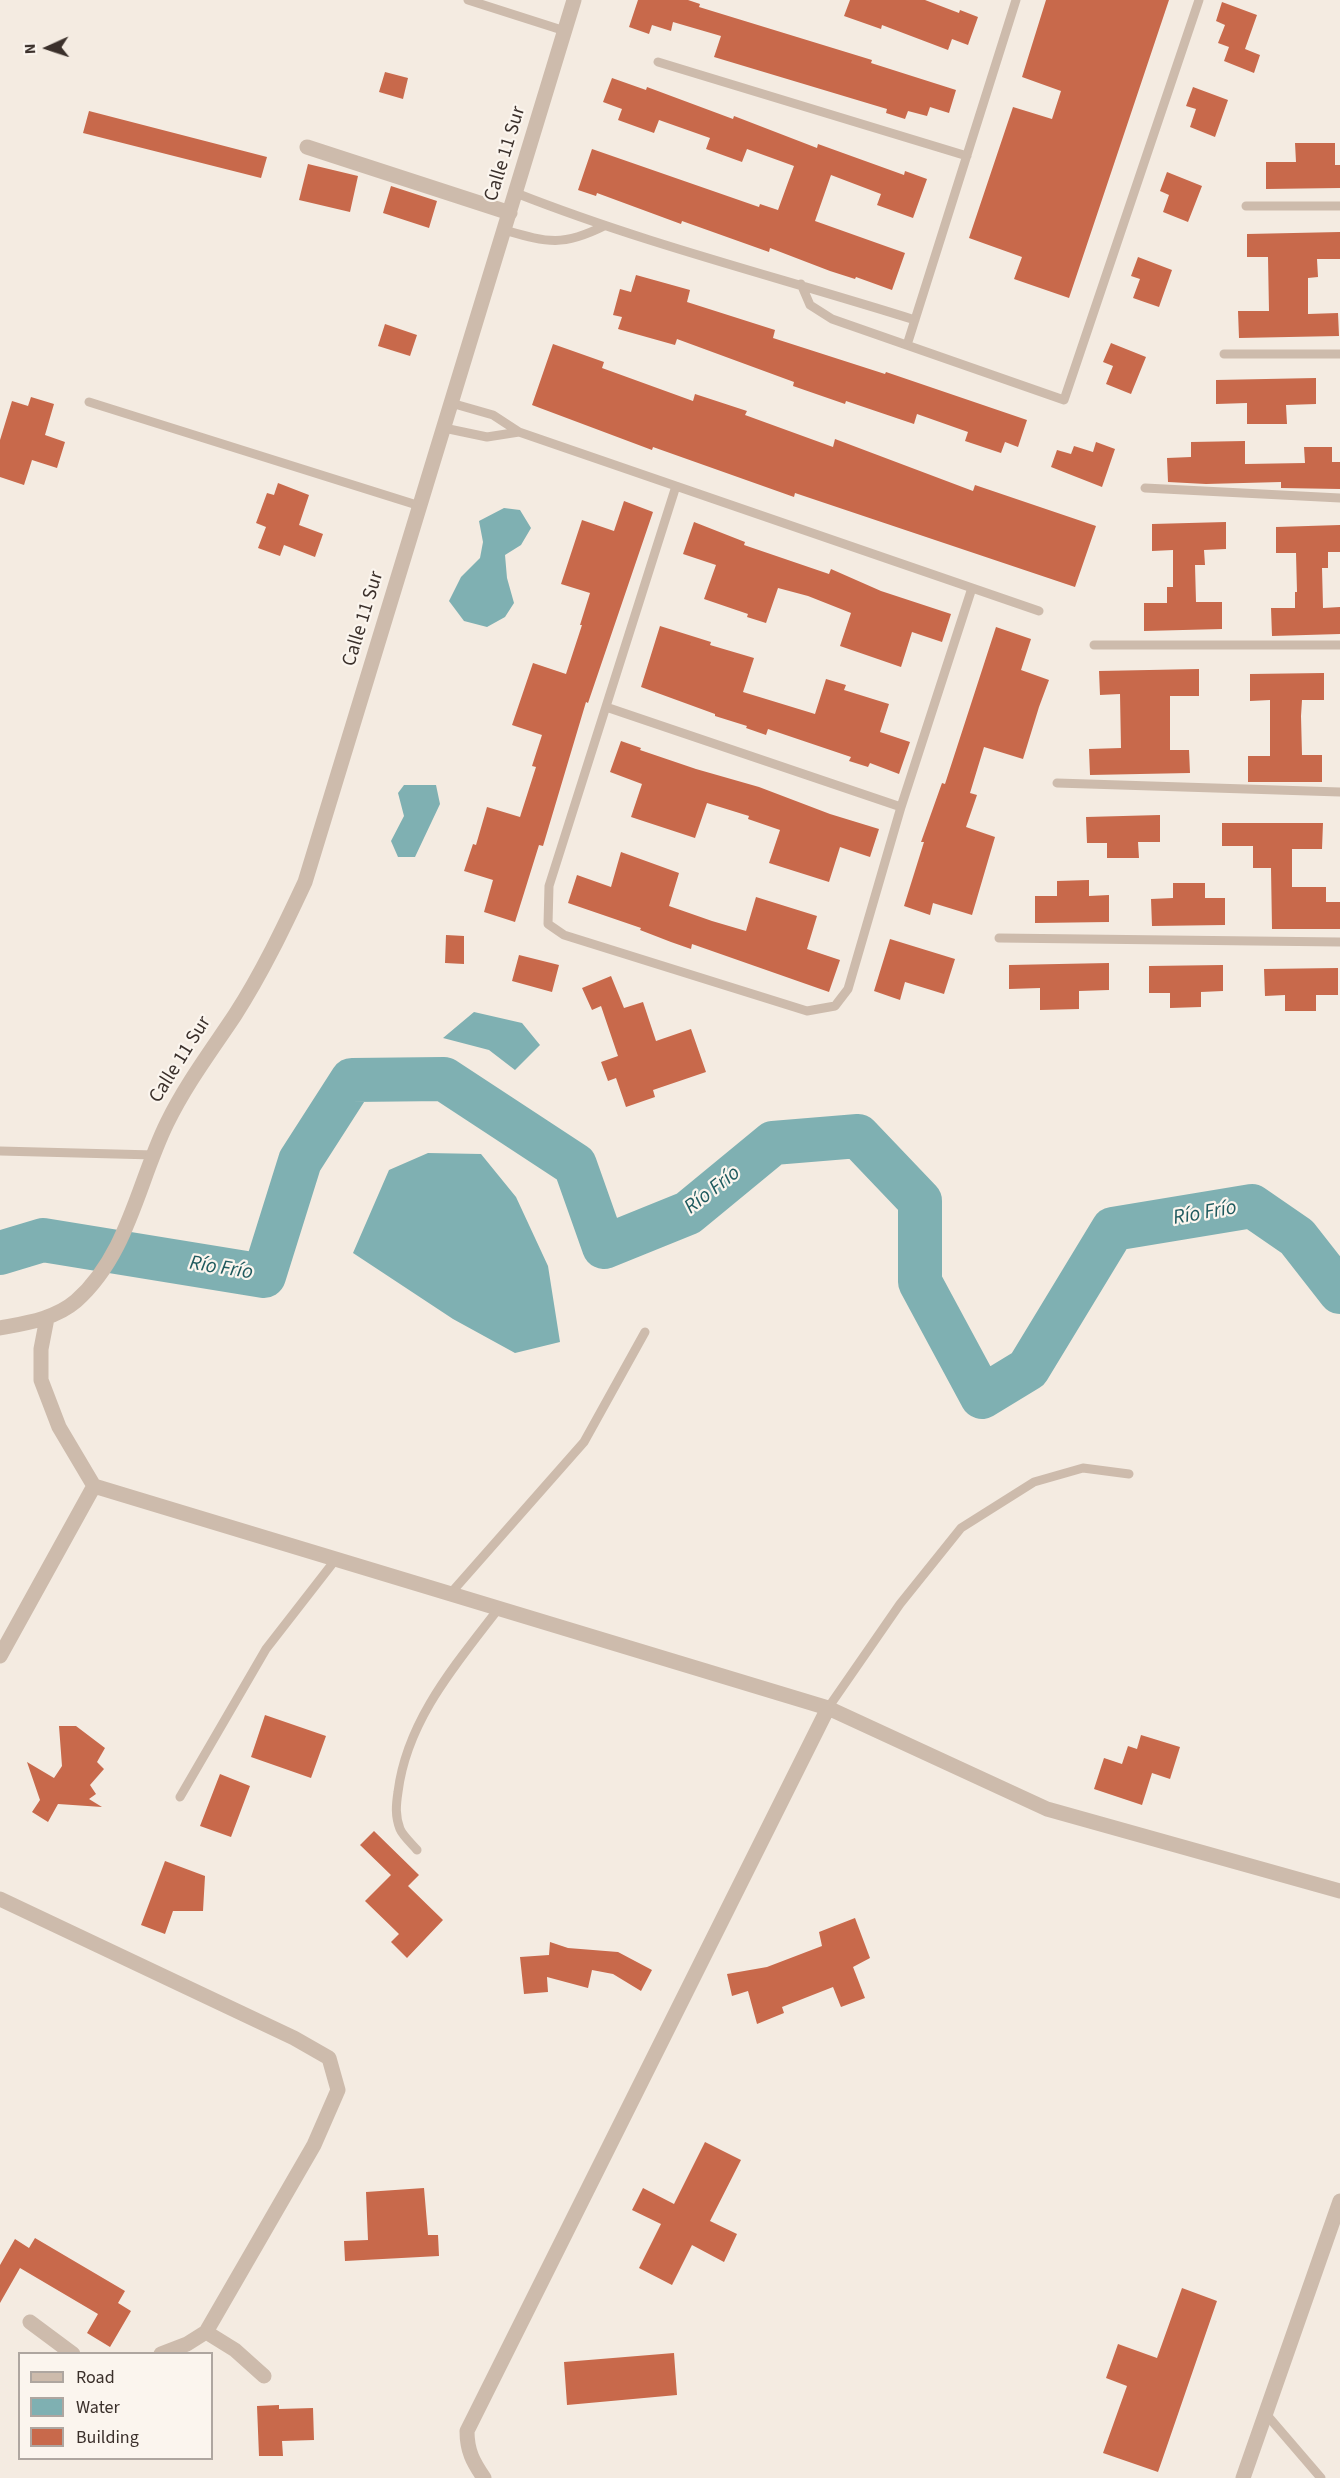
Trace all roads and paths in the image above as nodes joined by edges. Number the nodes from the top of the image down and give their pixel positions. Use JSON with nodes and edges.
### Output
{"nodes":[{"id":1,"x":468,"y":0,"type":"edge"},
{"id":2,"x":574,"y":0,"type":"edge"},
{"id":3,"x":1016,"y":0,"type":"edge"},
{"id":4,"x":1199,"y":0,"type":"edge"},
{"id":5,"x":565,"y":31,"type":"junction"},
{"id":6,"x":658,"y":62,"type":"dead end"},
{"id":7,"x":307,"y":147,"type":"dead end"},
{"id":8,"x":967,"y":156,"type":"junction"},
{"id":9,"x":516,"y":193,"type":"junction"},
{"id":10,"x":1246,"y":206,"type":"dead end"},
{"id":11,"x":1340,"y":206,"type":"edge"},
{"id":12,"x":510,"y":213,"type":"junction"},
{"id":13,"x":604,"y":226,"type":"junction"},
{"id":14,"x":504,"y":230,"type":"junction"},
{"id":15,"x":801,"y":284,"type":"junction"},
{"id":16,"x":915,"y":320,"type":"junction"},
{"id":17,"x":907,"y":345,"type":"junction"},
{"id":18,"x":1224,"y":354,"type":"dead end"},
{"id":19,"x":1340,"y":354,"type":"edge"},
{"id":20,"x":89,"y":402,"type":"dead end"},
{"id":21,"x":451,"y":403,"type":"junction"},
{"id":22,"x":444,"y":428,"type":"junction"},
{"id":23,"x":519,"y":432,"type":"junction"},
{"id":24,"x":676,"y":486,"type":"junction"},
{"id":25,"x":1146,"y":488,"type":"dead end"},
{"id":26,"x":1340,"y":498,"type":"edge"},
{"id":27,"x":420,"y":506,"type":"junction"},
{"id":28,"x":972,"y":588,"type":"junction"},
{"id":29,"x":1039,"y":611,"type":"dead end"},
{"id":30,"x":1094,"y":645,"type":"dead end"},
{"id":31,"x":1340,"y":645,"type":"edge"},
{"id":32,"x":606,"y":707,"type":"junction"},
{"id":33,"x":1057,"y":783,"type":"dead end"},
{"id":34,"x":1340,"y":792,"type":"edge"},
{"id":35,"x":901,"y":807,"type":"junction"},
{"id":36,"x":999,"y":938,"type":"dead end"},
{"id":37,"x":1340,"y":942,"type":"edge"},
{"id":38,"x":0,"y":1151,"type":"edge"},
{"id":39,"x":154,"y":1155,"type":"junction"},
{"id":40,"x":47,"y":1318,"type":"junction"},
{"id":41,"x":0,"y":1328,"type":"edge"},
{"id":42,"x":645,"y":1332,"type":"dead end"},
{"id":43,"x":1129,"y":1474,"type":"dead end"},
{"id":44,"x":94,"y":1486,"type":"junction"},
{"id":45,"x":336,"y":1559,"type":"junction"},
{"id":46,"x":450,"y":1594,"type":"junction"},
{"id":47,"x":498,"y":1608,"type":"junction"},
{"id":48,"x":0,"y":1656,"type":"edge"},
{"id":49,"x":828,"y":1708,"type":"junction"},
{"id":50,"x":180,"y":1797,"type":"dead end"},
{"id":51,"x":417,"y":1850,"type":"dead end"},
{"id":52,"x":1340,"y":1891,"type":"edge"},
{"id":53,"x":0,"y":1899,"type":"edge"},
{"id":54,"x":1340,"y":2201,"type":"edge"},
{"id":55,"x":1335,"y":2231,"type":"edge"},
{"id":56,"x":30,"y":2322,"type":"dead end"},
{"id":57,"x":206,"y":2332,"type":"junction"},
{"id":58,"x":70,"y":2352,"type":"edge"},
{"id":59,"x":166,"y":2352,"type":"edge"},
{"id":60,"x":264,"y":2376,"type":"dead end"},
{"id":61,"x":1266,"y":2414,"type":"junction"},
{"id":62,"x":484,"y":2478,"type":"edge"},
{"id":63,"x":1243,"y":2478,"type":"edge"},
{"id":64,"x":1321,"y":2478,"type":"edge"}],
"edges":[{"from":1,"to":5,"type":"lane"},
{"from":2,"to":5,"type":"street","name":"Calle 11 Sur"},
{"from":3,"to":8,"type":"lane"},
{"from":4,"to":17,"type":"lane"},
{"from":5,"to":9,"type":"street","name":"Calle 11 Sur"},
{"from":6,"to":8,"type":"lane"},
{"from":7,"to":12,"type":"street"},
{"from":8,"to":16,"type":"lane"},
{"from":9,"to":12,"type":"street","name":"Calle 11 Sur"},
{"from":9,"to":13,"type":"lane"},
{"from":10,"to":11,"type":"lane"},
{"from":12,"to":14,"type":"street","name":"Calle 11 Sur"},
{"from":13,"to":14,"type":"lane"},
{"from":13,"to":15,"type":"lane"},
{"from":14,"to":21,"type":"street","name":"Calle 11 Sur"},
{"from":15,"to":16,"type":"lane"},
{"from":15,"to":17,"type":"lane"},
{"from":16,"to":17,"type":"lane"},
{"from":18,"to":19,"type":"lane"},
{"from":20,"to":27,"type":"lane"},
{"from":21,"to":22,"type":"street","name":"Calle 11 Sur"},
{"from":21,"to":23,"type":"lane"},
{"from":22,"to":23,"type":"lane"},
{"from":22,"to":27,"type":"street","name":"Calle 11 Sur"},
{"from":23,"to":24,"type":"lane"},
{"from":24,"to":28,"type":"lane"},
{"from":24,"to":32,"type":"lane"},
{"from":25,"to":26,"type":"lane"},
{"from":27,"to":39,"type":"street","name":"Calle 11 Sur"},
{"from":28,"to":29,"type":"lane"},
{"from":28,"to":35,"type":"lane"},
{"from":30,"to":31,"type":"lane"},
{"from":32,"to":35,"type":"lane"},
{"from":32,"to":35,"type":"lane"},
{"from":33,"to":34,"type":"lane"},
{"from":36,"to":37,"type":"lane"},
{"from":38,"to":39,"type":"lane"},
{"from":39,"to":40,"type":"street","name":"Calle 11 Sur"},
{"from":40,"to":41,"type":"street","name":"Calle 11 Sur"},
{"from":40,"to":44,"type":"street"},
{"from":42,"to":46,"type":"lane"},
{"from":43,"to":49,"type":"lane"},
{"from":44,"to":45,"type":"street"},
{"from":44,"to":48,"type":"street"},
{"from":45,"to":46,"type":"street"},
{"from":45,"to":50,"type":"lane"},
{"from":46,"to":47,"type":"street"},
{"from":47,"to":49,"type":"street"},
{"from":47,"to":51,"type":"lane"},
{"from":49,"to":52,"type":"street"},
{"from":49,"to":62,"type":"street"},
{"from":53,"to":57,"type":"street"},
{"from":54,"to":55,"type":"street"},
{"from":55,"to":61,"type":"street"},
{"from":56,"to":58,"type":"street"},
{"from":57,"to":59,"type":"street"},
{"from":57,"to":60,"type":"street"},
{"from":61,"to":63,"type":"street"},
{"from":61,"to":64,"type":"lane"}]}
